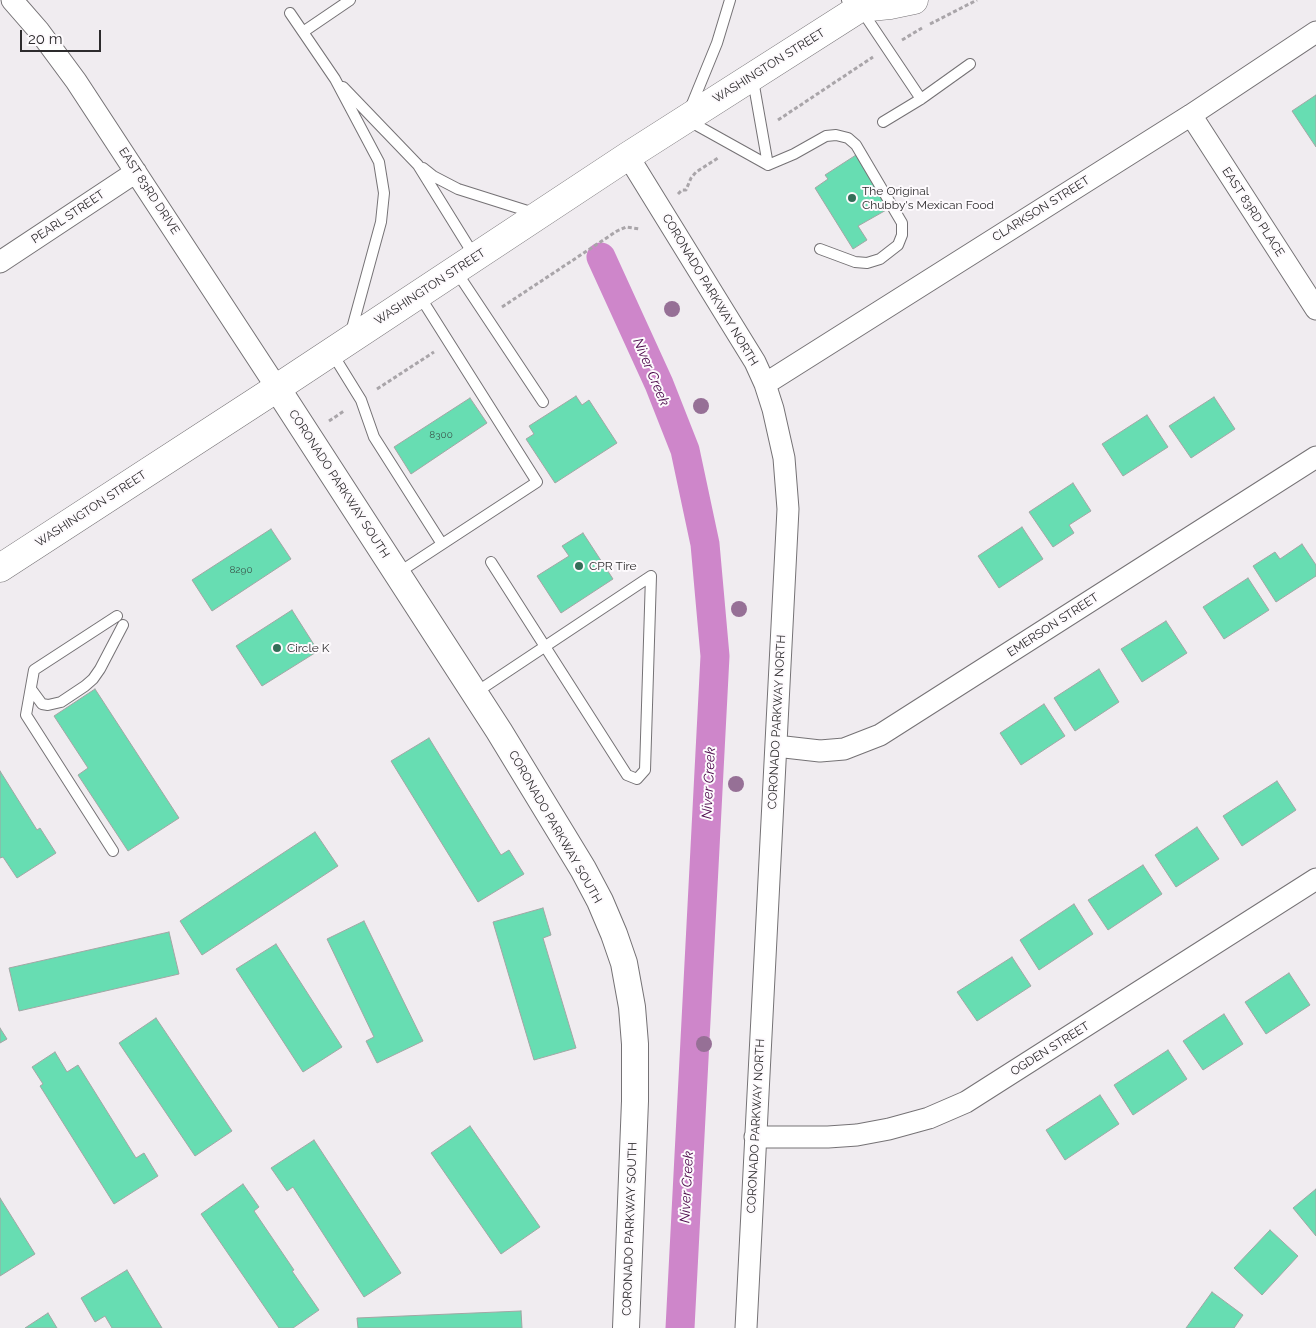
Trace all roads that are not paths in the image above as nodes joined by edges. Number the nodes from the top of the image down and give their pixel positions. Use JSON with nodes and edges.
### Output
{"nodes":[{"id":1,"x":12,"y":0,"type":"edge"},
{"id":2,"x":350,"y":0,"type":"edge"},
{"id":3,"x":730,"y":0,"type":"edge"},
{"id":4,"x":914,"y":0,"type":"edge"},
{"id":5,"x":857,"y":3,"type":"edge"},
{"id":6,"x":290,"y":13,"type":"dead end"},
{"id":7,"x":303,"y":32,"type":"junction"},
{"id":8,"x":1316,"y":32,"type":"edge"},
{"id":9,"x":970,"y":64,"type":"dead end"},
{"id":10,"x":752,"y":76,"type":"junction"},
{"id":11,"x":336,"y":80,"type":"junction"},
{"id":12,"x":921,"y":98,"type":"junction"},
{"id":13,"x":1191,"y":115,"type":"junction"},
{"id":14,"x":686,"y":119,"type":"junction"},
{"id":15,"x":883,"y":122,"type":"dead end"},
{"id":16,"x":628,"y":156,"type":"junction"},
{"id":17,"x":418,"y":165,"type":"junction"},
{"id":18,"x":768,"y":165,"type":"junction"},
{"id":19,"x":136,"y":172,"type":"junction"},
{"id":20,"x":540,"y":214,"type":"junction"},
{"id":21,"x":820,"y":249,"type":"dead end"},
{"id":22,"x":0,"y":262,"type":"edge"},
{"id":23,"x":466,"y":264,"type":"junction"},
{"id":24,"x":419,"y":295,"type":"junction"},
{"id":25,"x":1316,"y":309,"type":"edge"},
{"id":26,"x":340,"y":346,"type":"junction"},
{"id":27,"x":765,"y":384,"type":"junction"},
{"id":28,"x":277,"y":388,"type":"junction"},
{"id":29,"x":543,"y":402,"type":"dead end"},
{"id":30,"x":1316,"y":457,"type":"edge"},
{"id":31,"x":442,"y":544,"type":"junction"},
{"id":32,"x":491,"y":562,"type":"dead end"},
{"id":33,"x":0,"y":568,"type":"edge"},
{"id":34,"x":397,"y":574,"type":"junction"},
{"id":35,"x":117,"y":616,"type":"dead end"},
{"id":36,"x":123,"y":625,"type":"dead end"},
{"id":37,"x":546,"y":646,"type":"junction"},
{"id":38,"x":31,"y":690,"type":"junction"},
{"id":39,"x":475,"y":693,"type":"junction"},
{"id":40,"x":776,"y":746,"type":"junction"},
{"id":41,"x":113,"y":851,"type":"dead end"},
{"id":42,"x":1316,"y":879,"type":"edge"},
{"id":43,"x":755,"y":1137,"type":"junction"},
{"id":44,"x":626,"y":1328,"type":"edge"},
{"id":45,"x":746,"y":1328,"type":"edge"}],
"edges":[{"from":1,"to":19,"type":"street","name":"EAST 83RD DRIVE"},
{"from":2,"to":7,"type":"lane"},
{"from":3,"to":14,"type":"lane"},
{"from":4,"to":5,"type":"main road","name":"WASHINGTON STREET"},
{"from":5,"to":10,"type":"main road","name":"WASHINGTON STREET"},
{"from":5,"to":12,"type":"lane"},
{"from":6,"to":7,"type":"lane"},
{"from":7,"to":11,"type":"lane"},
{"from":8,"to":13,"type":"street","name":"CLARKSON STREET"},
{"from":9,"to":12,"type":"lane"},
{"from":10,"to":14,"type":"main road","name":"WASHINGTON STREET"},
{"from":10,"to":18,"type":"lane"},
{"from":11,"to":17,"type":"lane"},
{"from":11,"to":26,"type":"lane"},
{"from":12,"to":15,"type":"lane"},
{"from":13,"to":25,"type":"street","name":"EAST 83RD PLACE"},
{"from":13,"to":27,"type":"street","name":"CLARKSON STREET"},
{"from":14,"to":16,"type":"main road","name":"WASHINGTON STREET"},
{"from":14,"to":18,"type":"lane"},
{"from":16,"to":20,"type":"main road","name":"WASHINGTON STREET"},
{"from":16,"to":27,"type":"street","name":"CORONADO PARKWAY NORTH"},
{"from":17,"to":20,"type":"lane"},
{"from":17,"to":23,"type":"lane"},
{"from":18,"to":21,"type":"lane"},
{"from":19,"to":22,"type":"street","name":"PEARL STREET"},
{"from":19,"to":28,"type":"street","name":"EAST 83RD DRIVE"},
{"from":20,"to":23,"type":"main road","name":"WASHINGTON STREET"},
{"from":23,"to":24,"type":"main road","name":"WASHINGTON STREET"},
{"from":23,"to":29,"type":"lane"},
{"from":24,"to":26,"type":"main road","name":"WASHINGTON STREET"},
{"from":24,"to":31,"type":"lane"},
{"from":26,"to":28,"type":"main road","name":"WASHINGTON STREET"},
{"from":26,"to":31,"type":"lane"},
{"from":27,"to":40,"type":"street","name":"CORONADO PARKWAY NORTH"},
{"from":28,"to":33,"type":"main road","name":"WASHINGTON STREET"},
{"from":28,"to":34,"type":"street","name":"CORONADO PARKWAY SOUTH"},
{"from":30,"to":40,"type":"street","name":"EMERSON STREET"},
{"from":31,"to":34,"type":"lane"},
{"from":32,"to":37,"type":"lane"},
{"from":34,"to":39,"type":"street","name":"CORONADO PARKWAY SOUTH"},
{"from":35,"to":38,"type":"lane"},
{"from":36,"to":38,"type":"lane"},
{"from":37,"to":37,"type":"lane"},
{"from":37,"to":39,"type":"lane"},
{"from":38,"to":41,"type":"lane"},
{"from":39,"to":44,"type":"street","name":"CORONADO PARKWAY SOUTH"},
{"from":40,"to":43,"type":"street","name":"CORONADO PARKWAY NORTH"},
{"from":42,"to":43,"type":"street","name":"OGDEN STREET"},
{"from":43,"to":45,"type":"street","name":"CORONADO PARKWAY NORTH"}]}
